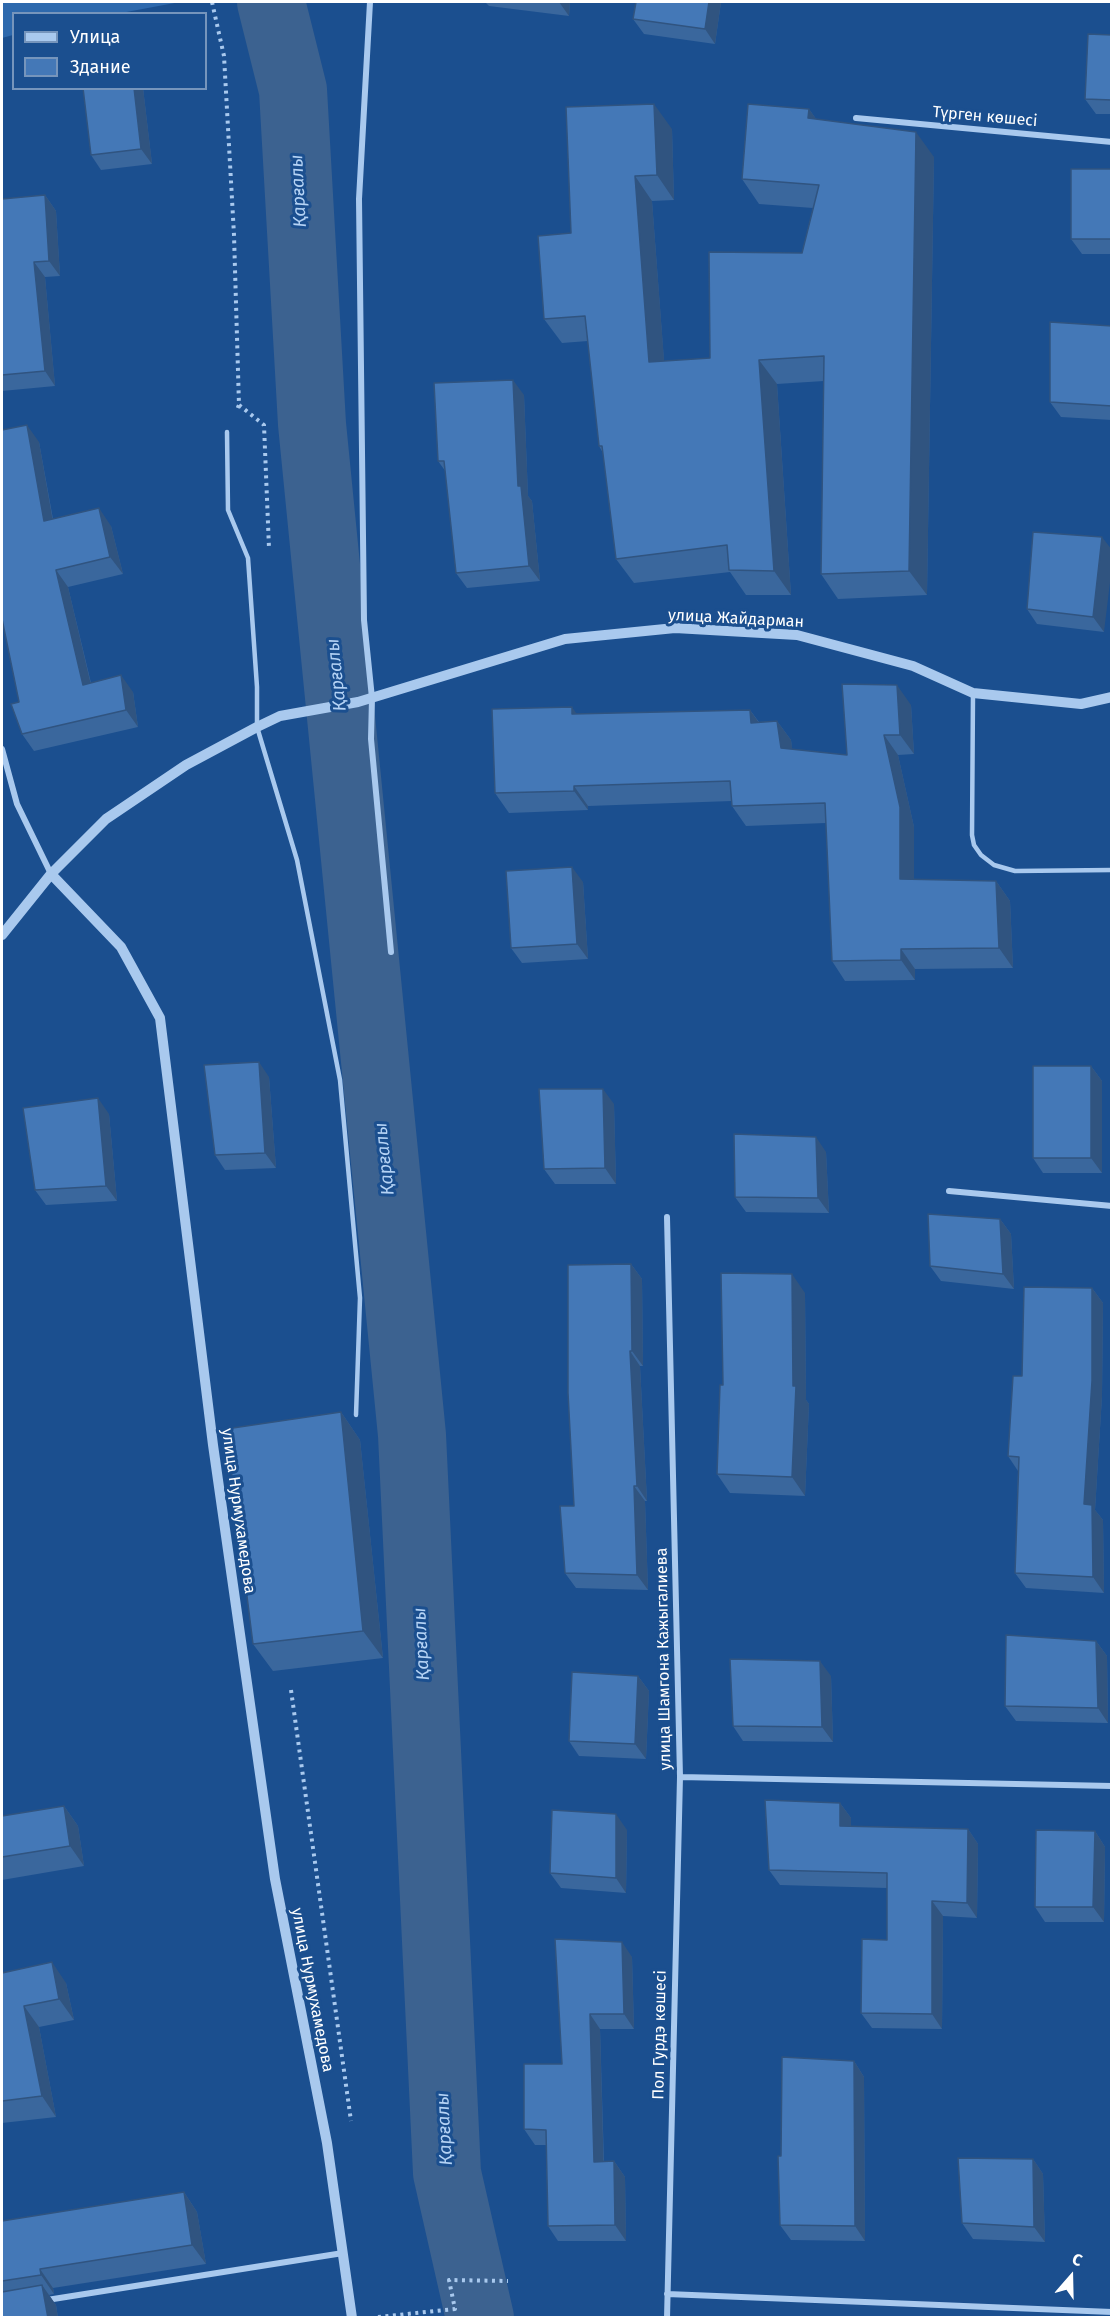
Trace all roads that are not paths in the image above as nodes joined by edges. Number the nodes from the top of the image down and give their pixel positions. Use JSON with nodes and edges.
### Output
{"nodes":[{"id":1,"x":370,"y":2,"type":"edge"},
{"id":2,"x":856,"y":118,"type":"dead end"},
{"id":3,"x":1112,"y":142,"type":"edge"},
{"id":4,"x":227,"y":432,"type":"road end"},
{"id":5,"x":973,"y":693,"type":"junction"},
{"id":6,"x":1112,"y":697,"type":"edge"},
{"id":7,"x":372,"y":698,"type":"junction"},
{"id":8,"x":256,"y":727,"type":"junction"},
{"id":9,"x":2,"y":749,"type":"edge"},
{"id":10,"x":1112,"y":870,"type":"edge"},
{"id":11,"x":51,"y":874,"type":"junction"},
{"id":12,"x":2,"y":935,"type":"edge"},
{"id":13,"x":391,"y":952,"type":"dead end"},
{"id":14,"x":949,"y":1191,"type":"dead end"},
{"id":15,"x":1112,"y":1206,"type":"edge"},
{"id":16,"x":667,"y":1217,"type":"dead end"},
{"id":17,"x":356,"y":1415,"type":"dead end"},
{"id":18,"x":680,"y":1778,"type":"junction"},
{"id":19,"x":1112,"y":1786,"type":"edge"},
{"id":20,"x":343,"y":2253,"type":"junction"},
{"id":21,"x":667,"y":2294,"type":"junction"},
{"id":22,"x":37,"y":2302,"type":"edge"},
{"id":23,"x":1112,"y":2312,"type":"edge"},
{"id":24,"x":352,"y":2318,"type":"edge"},
{"id":25,"x":667,"y":2318,"type":"edge"}],
"edges":[{"from":1,"to":7,"type":"street"},
{"from":2,"to":3,"type":"street","name":"Түрген көшесі"},
{"from":4,"to":8,"type":"lane"},
{"from":5,"to":6,"type":"street","name":"улица Жайдарман"},
{"from":5,"to":7,"type":"street","name":"улица Жайдарман"},
{"from":5,"to":10,"type":"lane"},
{"from":7,"to":8,"type":"street","name":"улица Жайдарман"},
{"from":7,"to":13,"type":"street"},
{"from":8,"to":11,"type":"street"},
{"from":8,"to":17,"type":"lane"},
{"from":9,"to":11,"type":"street","name":"улица Нурмухамедова"},
{"from":11,"to":12,"type":"street"},
{"from":11,"to":20,"type":"street","name":"улица Нурмухамедова"},
{"from":14,"to":15,"type":"street"},
{"from":16,"to":18,"type":"street","name":"улица Шамгона Кажыгалиева"},
{"from":18,"to":19,"type":"street","name":"улица Шамгона Кажыгалиева"},
{"from":18,"to":21,"type":"street","name":"Пол Гурдэ көшесі"},
{"from":20,"to":22,"type":"street"},
{"from":20,"to":24,"type":"street","name":"улица Нурмухамедова"},
{"from":21,"to":23,"type":"street"},
{"from":21,"to":25,"type":"street","name":"Пол Гурдэ көшесі"}]}
